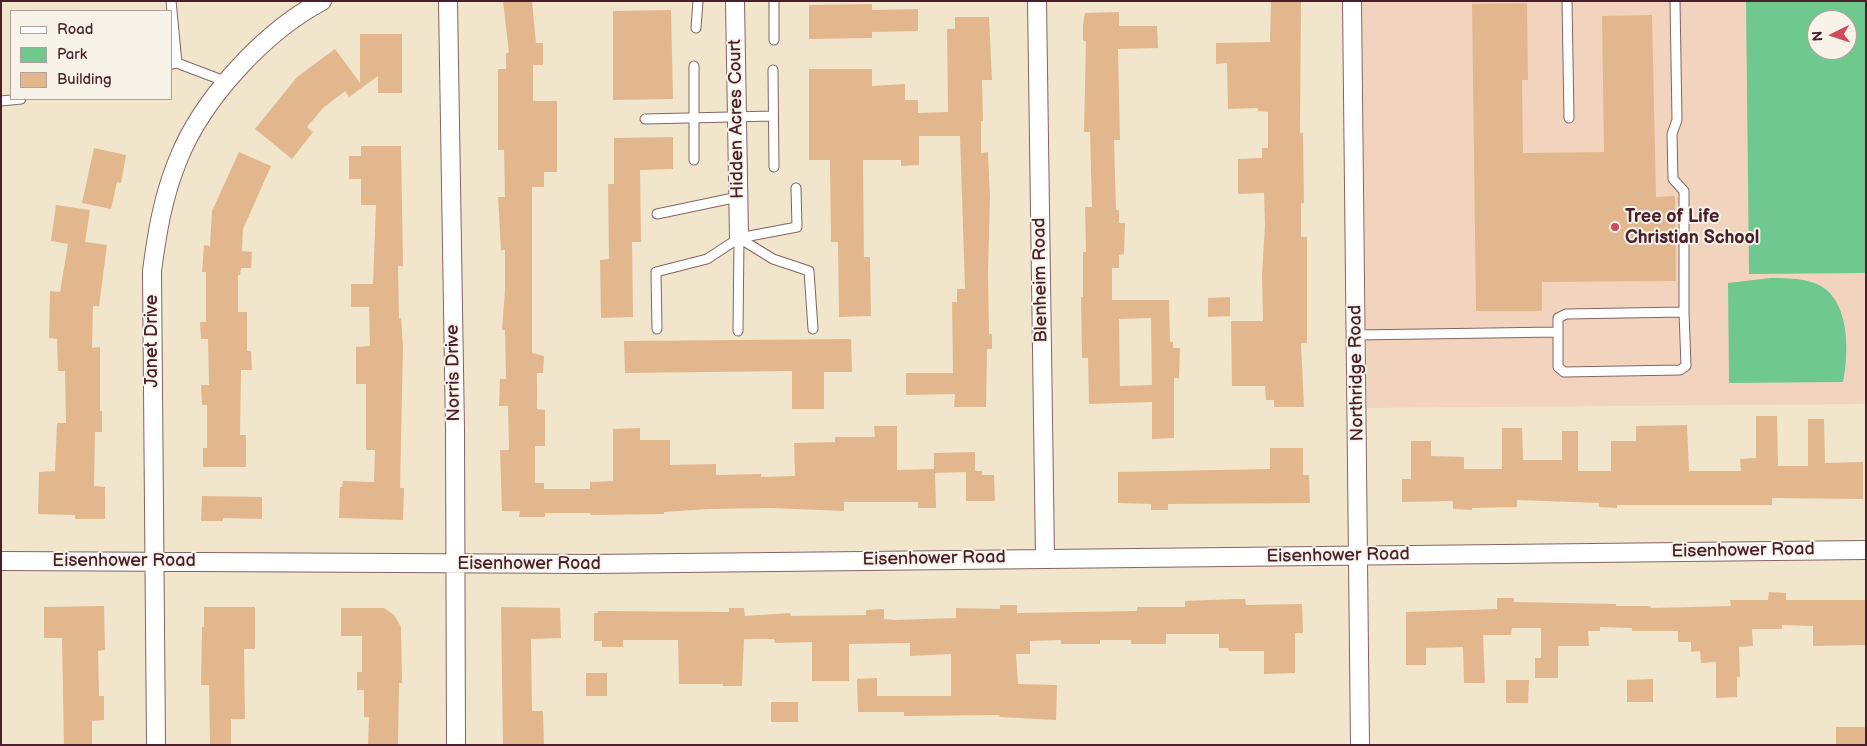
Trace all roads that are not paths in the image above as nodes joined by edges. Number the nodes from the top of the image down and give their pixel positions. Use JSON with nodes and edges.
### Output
{"nodes":[{"id":1,"x":322,"y":1,"type":"edge"},
{"id":2,"x":448,"y":1,"type":"edge"},
{"id":3,"x":698,"y":1,"type":"edge"},
{"id":4,"x":735,"y":1,"type":"edge"},
{"id":5,"x":774,"y":1,"type":"edge"},
{"id":6,"x":1037,"y":1,"type":"edge"},
{"id":7,"x":1352,"y":1,"type":"edge"},
{"id":8,"x":1567,"y":1,"type":"edge"},
{"id":9,"x":1675,"y":1,"type":"edge"},
{"id":10,"x":172,"y":22,"type":"edge"},
{"id":11,"x":696,"y":28,"type":"dead end"},
{"id":12,"x":774,"y":40,"type":"dead end"},
{"id":13,"x":174,"y":64,"type":"edge"},
{"id":14,"x":694,"y":66,"type":"dead end"},
{"id":15,"x":773,"y":70,"type":"dead end"},
{"id":16,"x":227,"y":83,"type":"junction"},
{"id":17,"x":736,"y":116,"type":"junction"},
{"id":18,"x":774,"y":116,"type":"junction"},
{"id":19,"x":694,"y":117,"type":"junction"},
{"id":20,"x":1569,"y":118,"type":"dead end"},
{"id":21,"x":645,"y":119,"type":"dead end"},
{"id":22,"x":694,"y":160,"type":"dead end"},
{"id":23,"x":774,"y":167,"type":"dead end"},
{"id":24,"x":796,"y":188,"type":"dead end"},
{"id":25,"x":738,"y":197,"type":"junction"},
{"id":26,"x":656,"y":214,"type":"dead end"},
{"id":27,"x":739,"y":238,"type":"junction"},
{"id":28,"x":1684,"y":312,"type":"junction"},
{"id":29,"x":657,"y":329,"type":"dead end"},
{"id":30,"x":813,"y":329,"type":"dead end"},
{"id":31,"x":738,"y":331,"type":"dead end"},
{"id":32,"x":1558,"y":332,"type":"junction"},
{"id":33,"x":1356,"y":335,"type":"junction"},
{"id":34,"x":1866,"y":550,"type":"edge"},
{"id":35,"x":1358,"y":556,"type":"junction"},
{"id":36,"x":1045,"y":558,"type":"junction"},
{"id":37,"x":1,"y":561,"type":"edge"},
{"id":38,"x":154,"y":561,"type":"junction"},
{"id":39,"x":456,"y":564,"type":"junction"},
{"id":40,"x":156,"y":745,"type":"edge"},
{"id":41,"x":456,"y":745,"type":"edge"},
{"id":42,"x":1360,"y":745,"type":"edge"}],
"edges":[{"from":1,"to":16,"type":"street","name":"Janet Drive"},
{"from":2,"to":39,"type":"street","name":"Norris Drive"},
{"from":3,"to":11,"type":"lane"},
{"from":4,"to":17,"type":"street","name":"Hidden Acres Court"},
{"from":5,"to":12,"type":"lane"},
{"from":6,"to":36,"type":"street","name":"Blenheim Road"},
{"from":7,"to":33,"type":"street","name":"Northridge Road"},
{"from":8,"to":20,"type":"lane"},
{"from":9,"to":28,"type":"lane"},
{"from":10,"to":13,"type":"lane"},
{"from":13,"to":16,"type":"lane"},
{"from":14,"to":19,"type":"lane"},
{"from":15,"to":18,"type":"lane"},
{"from":16,"to":38,"type":"street","name":"Janet Drive"},
{"from":17,"to":18,"type":"lane"},
{"from":17,"to":19,"type":"lane"},
{"from":17,"to":25,"type":"street","name":"Hidden Acres Court"},
{"from":18,"to":23,"type":"lane"},
{"from":19,"to":21,"type":"lane"},
{"from":19,"to":22,"type":"lane"},
{"from":24,"to":27,"type":"lane"},
{"from":25,"to":26,"type":"lane"},
{"from":25,"to":27,"type":"street","name":"Hidden Acres Court"},
{"from":27,"to":29,"type":"lane"},
{"from":27,"to":30,"type":"lane"},
{"from":27,"to":31,"type":"lane"},
{"from":28,"to":32,"type":"lane"},
{"from":28,"to":32,"type":"lane"},
{"from":32,"to":33,"type":"lane"},
{"from":33,"to":35,"type":"street","name":"Northridge Road"},
{"from":34,"to":35,"type":"street","name":"Eisenhower Road"},
{"from":35,"to":36,"type":"street","name":"Eisenhower Road"},
{"from":35,"to":42,"type":"street","name":"Northridge Road"},
{"from":36,"to":39,"type":"street","name":"Eisenhower Road"},
{"from":37,"to":38,"type":"street","name":"Eisenhower Road"},
{"from":38,"to":39,"type":"street","name":"Eisenhower Road"},
{"from":38,"to":40,"type":"street","name":"Janet Drive"},
{"from":39,"to":41,"type":"street","name":"Norris Drive"}]}
